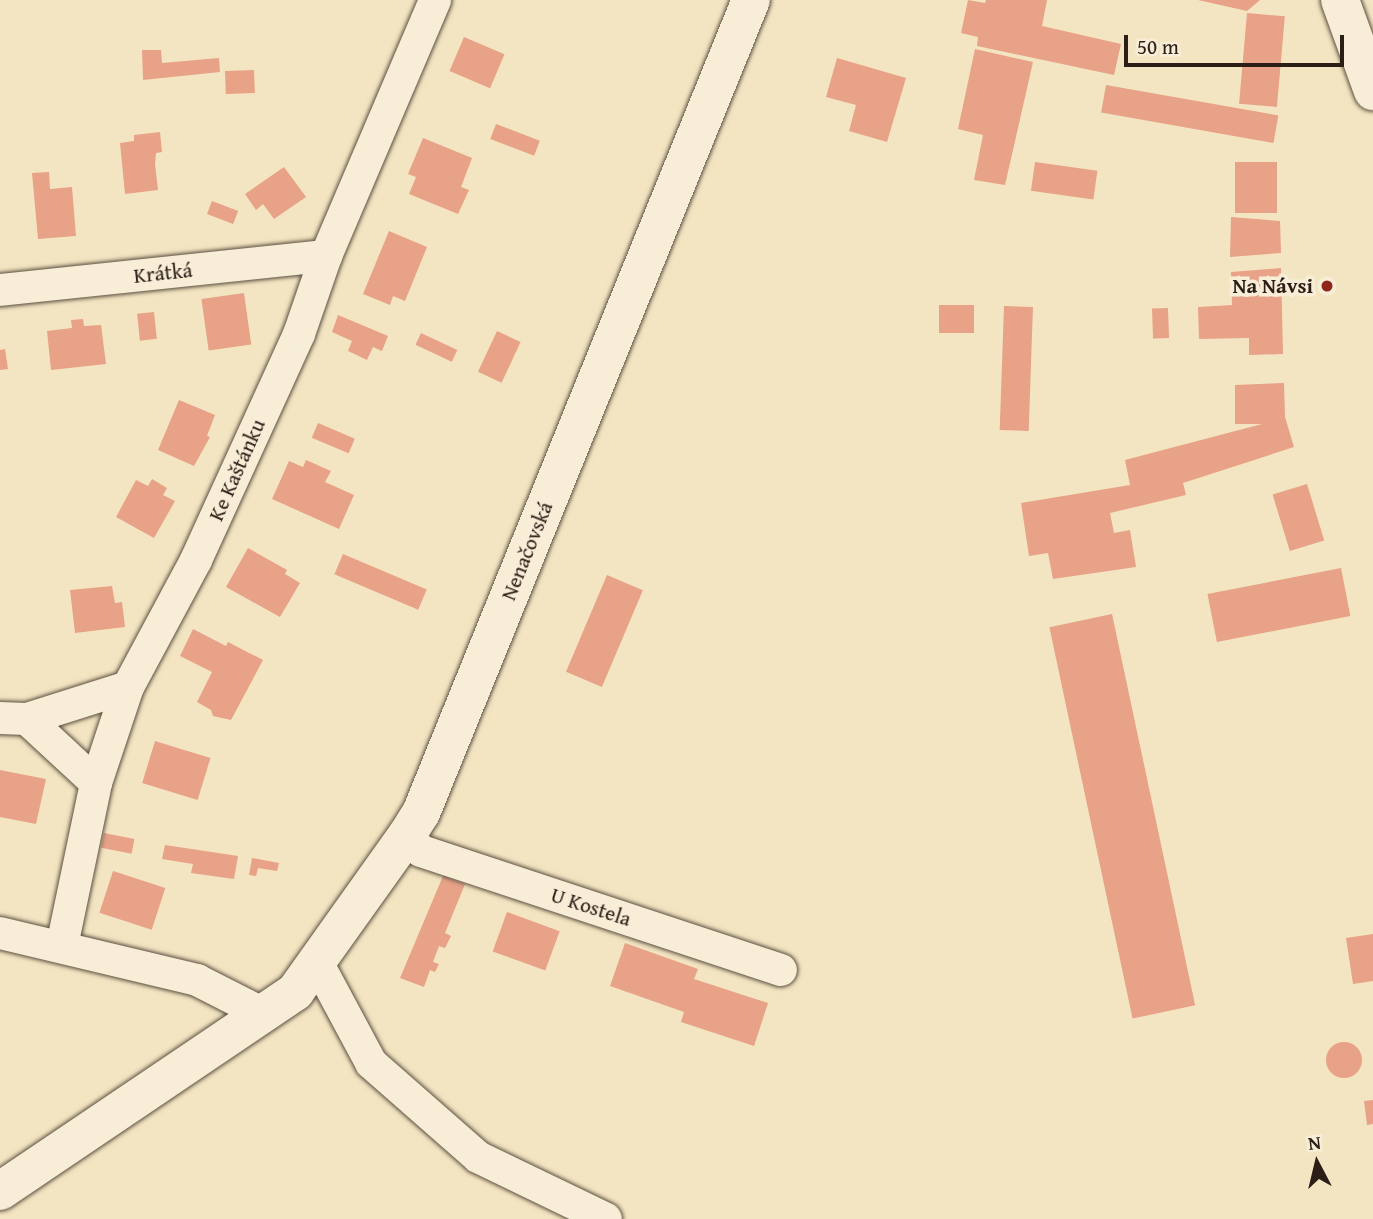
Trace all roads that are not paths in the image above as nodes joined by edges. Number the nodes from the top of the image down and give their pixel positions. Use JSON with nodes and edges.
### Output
{"nodes":[{"id":1,"x":435,"y":0,"type":"edge"},
{"id":2,"x":751,"y":0,"type":"edge"},
{"id":3,"x":1353,"y":10,"type":"edge"},
{"id":4,"x":1373,"y":91,"type":"edge"},
{"id":5,"x":326,"y":256,"type":"junction"},
{"id":6,"x":0,"y":290,"type":"edge"},
{"id":7,"x":128,"y":687,"type":"junction"},
{"id":8,"x":14,"y":719,"type":"edge"},
{"id":9,"x":96,"y":783,"type":"junction"},
{"id":10,"x":407,"y":835,"type":"junction"},
{"id":11,"x":0,"y":933,"type":"edge"},
{"id":12,"x":61,"y":946,"type":"junction"},
{"id":13,"x":318,"y":964,"type":"junction"},
{"id":14,"x":781,"y":970,"type":"dead end"},
{"id":15,"x":264,"y":1014,"type":"junction"},
{"id":16,"x":0,"y":1191,"type":"edge"},
{"id":17,"x":606,"y":1219,"type":"edge"}],
"edges":[{"from":1,"to":5,"type":"street","name":"Ke Kaštánku"},
{"from":2,"to":10,"type":"street","name":"Nenačovská"},
{"from":3,"to":4,"type":"street"},
{"from":5,"to":6,"type":"street","name":"Krátká"},
{"from":5,"to":7,"type":"street","name":"Ke Kaštánku"},
{"from":7,"to":8,"type":"street"},
{"from":7,"to":9,"type":"street","name":"Ke Kaštánku"},
{"from":8,"to":9,"type":"street"},
{"from":9,"to":12,"type":"street","name":"Ke Kaštánku"},
{"from":10,"to":13,"type":"street","name":"Nenačovská"},
{"from":10,"to":14,"type":"street","name":"U Kostela"},
{"from":11,"to":12,"type":"street"},
{"from":12,"to":15,"type":"street"},
{"from":13,"to":15,"type":"street","name":"Nenačovská"},
{"from":13,"to":17,"type":"street"},
{"from":15,"to":16,"type":"street","name":"Nenačovská"}]}
